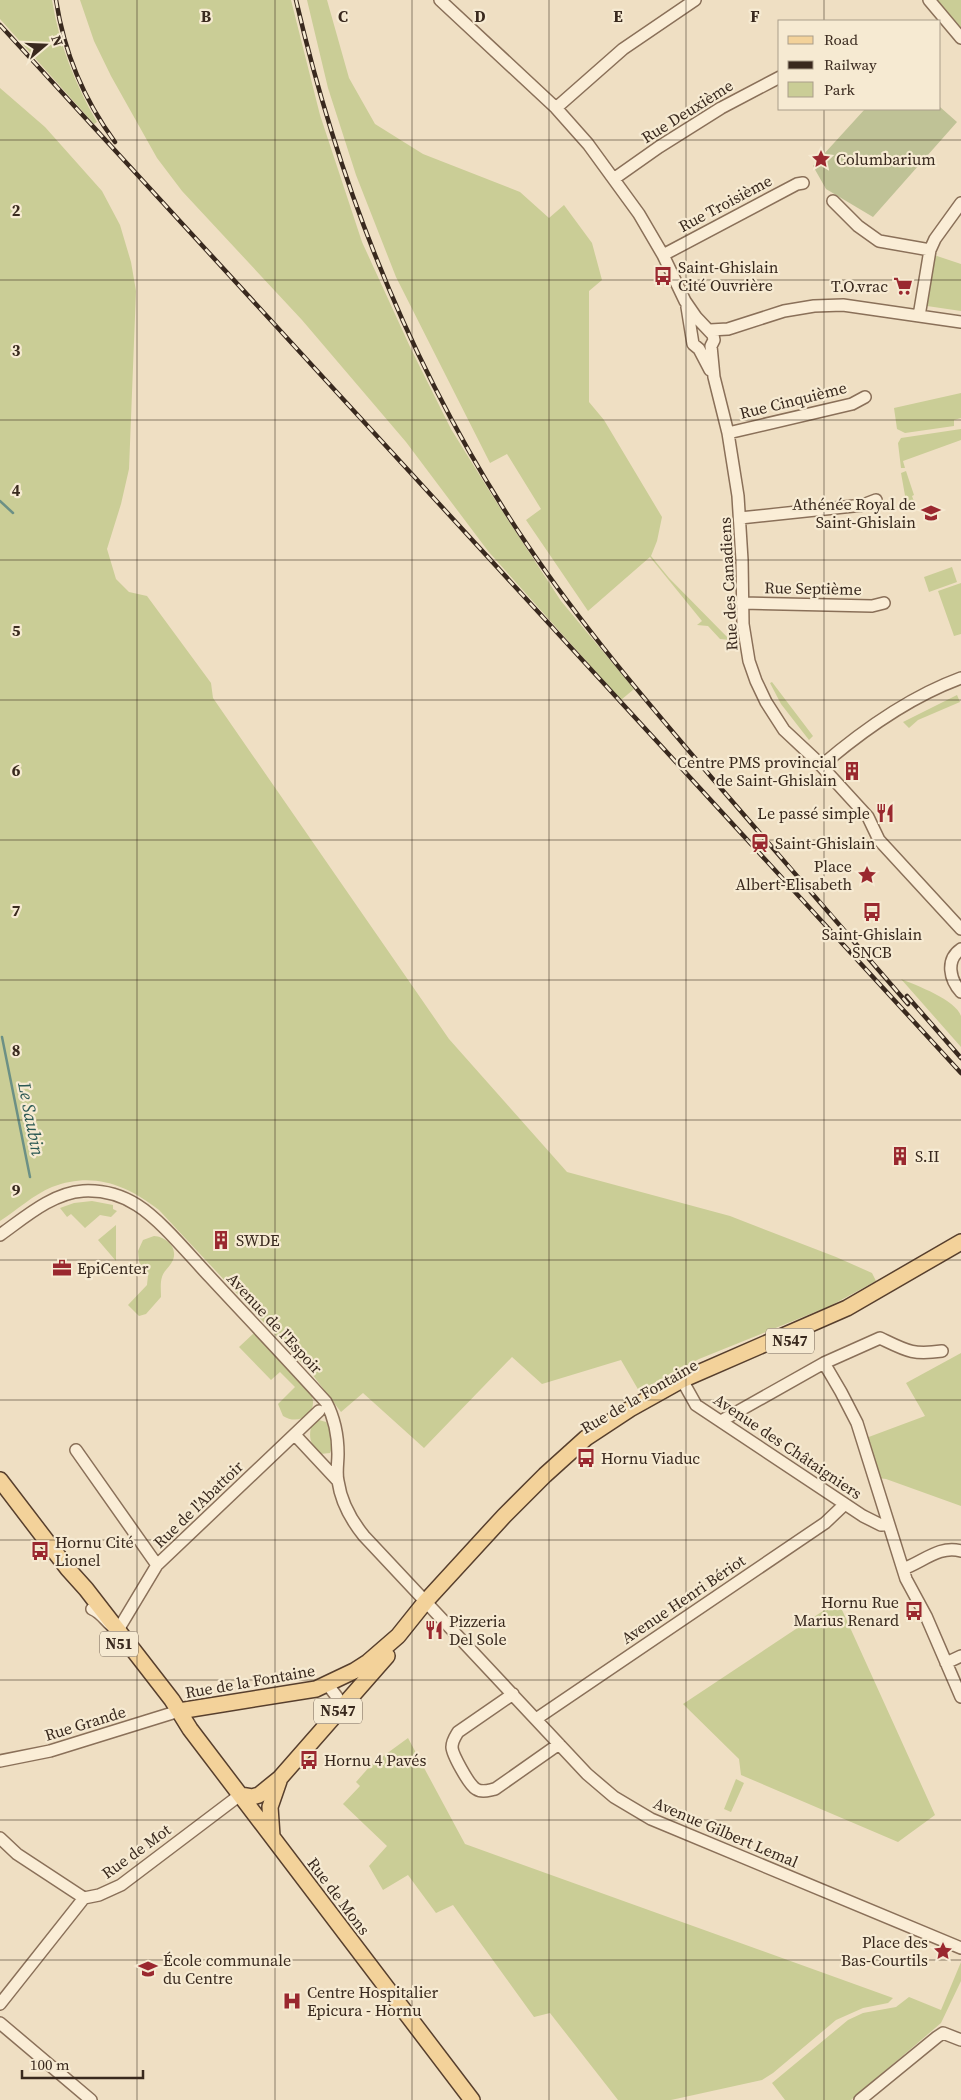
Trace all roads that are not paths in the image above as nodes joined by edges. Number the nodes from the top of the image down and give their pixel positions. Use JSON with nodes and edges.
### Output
{"nodes":[{"id":1,"x":440,"y":0,"type":"edge"},
{"id":2,"x":695,"y":0,"type":"edge"},
{"id":3,"x":929,"y":0,"type":"edge"},
{"id":4,"x":961,"y":38,"type":"edge"},
{"id":5,"x":778,"y":78,"type":"edge"},
{"id":6,"x":556,"y":108,"type":"junction"},
{"id":7,"x":615,"y":178,"type":"junction"},
{"id":8,"x":803,"y":183,"type":"dead end"},
{"id":9,"x":833,"y":201,"type":"dead end"},
{"id":10,"x":961,"y":204,"type":"edge"},
{"id":11,"x":930,"y":250,"type":"junction"},
{"id":12,"x":663,"y":255,"type":"junction"},
{"id":13,"x":685,"y":301,"type":"junction"},
{"id":14,"x":919,"y":316,"type":"junction"},
{"id":15,"x":961,"y":322,"type":"edge"},
{"id":16,"x":728,"y":329,"type":"junction"},
{"id":17,"x":708,"y":330,"type":"junction"},
{"id":18,"x":693,"y":336,"type":"junction"},
{"id":19,"x":712,"y":344,"type":"junction"},
{"id":20,"x":699,"y":349,"type":"junction"},
{"id":21,"x":714,"y":377,"type":"junction"},
{"id":22,"x":864,"y":397,"type":"dead end"},
{"id":23,"x":728,"y":433,"type":"junction"},
{"id":24,"x":876,"y":500,"type":"dead end"},
{"id":25,"x":740,"y":518,"type":"junction"},
{"id":26,"x":742,"y":603,"type":"junction"},
{"id":27,"x":884,"y":603,"type":"dead end"},
{"id":28,"x":961,"y":678,"type":"edge"},
{"id":29,"x":821,"y":766,"type":"junction"},
{"id":30,"x":961,"y":929,"type":"edge"},
{"id":31,"x":961,"y":950,"type":"edge"},
{"id":32,"x":961,"y":992,"type":"edge"},
{"id":33,"x":0,"y":1235,"type":"edge"},
{"id":34,"x":961,"y":1242,"type":"edge"},
{"id":35,"x":961,"y":1252,"type":"edge"},
{"id":36,"x":927,"y":1267,"type":"junction"},
{"id":37,"x":942,"y":1351,"type":"dead end"},
{"id":38,"x":824,"y":1362,"type":"junction"},
{"id":39,"x":684,"y":1383,"type":"junction"},
{"id":40,"x":319,"y":1411,"type":"dead end"},
{"id":41,"x":721,"y":1421,"type":"junction"},
{"id":42,"x":295,"y":1435,"type":"junction"},
{"id":43,"x":76,"y":1450,"type":"dead end"},
{"id":44,"x":0,"y":1480,"type":"edge"},
{"id":45,"x":337,"y":1480,"type":"junction"},
{"id":46,"x":845,"y":1504,"type":"junction"},
{"id":47,"x":888,"y":1524,"type":"junction"},
{"id":48,"x":961,"y":1550,"type":"edge"},
{"id":49,"x":157,"y":1565,"type":"junction"},
{"id":50,"x":68,"y":1570,"type":"junction"},
{"id":51,"x":903,"y":1570,"type":"junction"},
{"id":52,"x":428,"y":1604,"type":"junction"},
{"id":53,"x":92,"y":1609,"type":"junction"},
{"id":54,"x":118,"y":1630,"type":"junction"},
{"id":55,"x":961,"y":1656,"type":"edge"},
{"id":56,"x":946,"y":1663,"type":"junction"},
{"id":57,"x":328,"y":1685,"type":"junction"},
{"id":58,"x":513,"y":1694,"type":"junction"},
{"id":59,"x":961,"y":1697,"type":"edge"},
{"id":60,"x":342,"y":1708,"type":"junction"},
{"id":61,"x":179,"y":1711,"type":"junction"},
{"id":62,"x":536,"y":1719,"type":"junction"},
{"id":63,"x":559,"y":1744,"type":"junction"},
{"id":64,"x":0,"y":1761,"type":"edge"},
{"id":65,"x":280,"y":1778,"type":"junction"},
{"id":66,"x":240,"y":1794,"type":"junction"},
{"id":67,"x":0,"y":1838,"type":"edge"},
{"id":68,"x":273,"y":1838,"type":"junction"},
{"id":69,"x":84,"y":1898,"type":"junction"},
{"id":70,"x":961,"y":1948,"type":"edge"},
{"id":71,"x":0,"y":2004,"type":"edge"},
{"id":72,"x":0,"y":2024,"type":"edge"},
{"id":73,"x":961,"y":2040,"type":"edge"},
{"id":74,"x":91,"y":2100,"type":"edge"},
{"id":75,"x":472,"y":2100,"type":"edge"},
{"id":76,"x":860,"y":2100,"type":"edge"}],
"edges":[{"from":1,"to":6,"type":"street","name":"Rue des Canadiens"},
{"from":2,"to":6,"type":"street"},
{"from":3,"to":4,"type":"street"},
{"from":5,"to":7,"type":"street","name":"Rue Deuxième"},
{"from":6,"to":7,"type":"street","name":"Rue des Canadiens"},
{"from":7,"to":12,"type":"street","name":"Rue des Canadiens"},
{"from":8,"to":12,"type":"street","name":"Rue Troisième"},
{"from":9,"to":11,"type":"street"},
{"from":10,"to":11,"type":"street"},
{"from":11,"to":14,"type":"street"},
{"from":12,"to":13,"type":"street","name":"Rue des Canadiens"},
{"from":13,"to":17,"type":"street","name":"Rue des Canadiens"},
{"from":13,"to":18,"type":"street","name":"Rue des Canadiens"},
{"from":14,"to":15,"type":"street"},
{"from":14,"to":16,"type":"street"},
{"from":16,"to":17,"type":"street"},
{"from":16,"to":19,"type":"street"},
{"from":17,"to":18,"type":"street"},
{"from":17,"to":19,"type":"street","name":"Rue des Canadiens"},
{"from":18,"to":20,"type":"street","name":"Rue des Canadiens"},
{"from":19,"to":20,"type":"street"},
{"from":19,"to":21,"type":"street","name":"Rue des Canadiens"},
{"from":20,"to":21,"type":"street","name":"Rue des Canadiens"},
{"from":21,"to":23,"type":"street","name":"Rue des Canadiens"},
{"from":22,"to":23,"type":"street","name":"Rue Cinquième"},
{"from":23,"to":25,"type":"street","name":"Rue des Canadiens"},
{"from":24,"to":25,"type":"street"},
{"from":25,"to":26,"type":"street","name":"Rue des Canadiens"},
{"from":26,"to":27,"type":"street","name":"Rue Septième"},
{"from":26,"to":29,"type":"street","name":"Rue des Canadiens"},
{"from":28,"to":29,"type":"street"},
{"from":29,"to":30,"type":"street"},
{"from":31,"to":32,"type":"street"},
{"from":33,"to":45,"type":"street","name":"Avenue de l'Espoir"},
{"from":34,"to":36,"type":"main road","number":"N547"},
{"from":35,"to":36,"type":"main road","number":"N547"},
{"from":36,"to":39,"type":"main road","name":"Rue de la Fontaine","number":"N547"},
{"from":37,"to":38,"type":"street"},
{"from":38,"to":41,"type":"street"},
{"from":38,"to":47,"type":"street"},
{"from":39,"to":41,"type":"street","name":"Avenue des Châtaigniers"},
{"from":39,"to":52,"type":"main road","name":"Rue de la Fontaine","number":"N547"},
{"from":40,"to":42,"type":"street","name":"Rue de l'Abattoir"},
{"from":41,"to":46,"type":"street","name":"Avenue des Châtaigniers"},
{"from":42,"to":45,"type":"street"},
{"from":42,"to":49,"type":"street","name":"Rue de l'Abattoir"},
{"from":43,"to":49,"type":"street"},
{"from":44,"to":50,"type":"main road","number":"N51"},
{"from":45,"to":52,"type":"street","name":"Avenue de l'Espoir"},
{"from":46,"to":47,"type":"street","name":"Avenue des Châtaigniers"},
{"from":46,"to":62,"type":"street","name":"Avenue Henri Bériot"},
{"from":47,"to":51,"type":"street"},
{"from":48,"to":51,"type":"street"},
{"from":49,"to":54,"type":"street","name":"Rue de l'Abattoir"},
{"from":50,"to":53,"type":"main road","number":"N51"},
{"from":50,"to":54,"type":"main road","number":"N51"},
{"from":51,"to":56,"type":"street"},
{"from":52,"to":57,"type":"main road","name":"Rue de la Fontaine","number":"N547"},
{"from":52,"to":58,"type":"street","name":"Avenue Gilbert Lemal"},
{"from":52,"to":60,"type":"main road","name":"Rue de la Fontaine","number":"N547"},
{"from":53,"to":54,"type":"street"},
{"from":53,"to":61,"type":"main road","number":"N51"},
{"from":54,"to":61,"type":"main road","number":"N51"},
{"from":55,"to":56,"type":"street"},
{"from":56,"to":59,"type":"street"},
{"from":57,"to":60,"type":"street","name":"Rue de la Fontaine"},
{"from":57,"to":61,"type":"main road","name":"Rue de la Fontaine","number":"N547"},
{"from":58,"to":62,"type":"street","name":"Avenue Gilbert Lemal"},
{"from":58,"to":63,"type":"street"},
{"from":60,"to":65,"type":"main road","number":"N547"},
{"from":61,"to":64,"type":"street","name":"Rue Grande"},
{"from":61,"to":66,"type":"main road","name":"Rue de Mons","number":"N51"},
{"from":62,"to":63,"type":"street","name":"Avenue Gilbert Lemal"},
{"from":63,"to":70,"type":"street","name":"Avenue Gilbert Lemal"},
{"from":65,"to":66,"type":"main road"},
{"from":65,"to":68,"type":"main road"},
{"from":66,"to":68,"type":"main road","name":"Rue de Mons","number":"N51"},
{"from":66,"to":69,"type":"street","name":"Rue de Mot"},
{"from":67,"to":69,"type":"street"},
{"from":68,"to":75,"type":"main road","name":"Rue de Mons","number":"N51"},
{"from":69,"to":71,"type":"street"},
{"from":72,"to":74,"type":"street"},
{"from":73,"to":76,"type":"street"}]}
